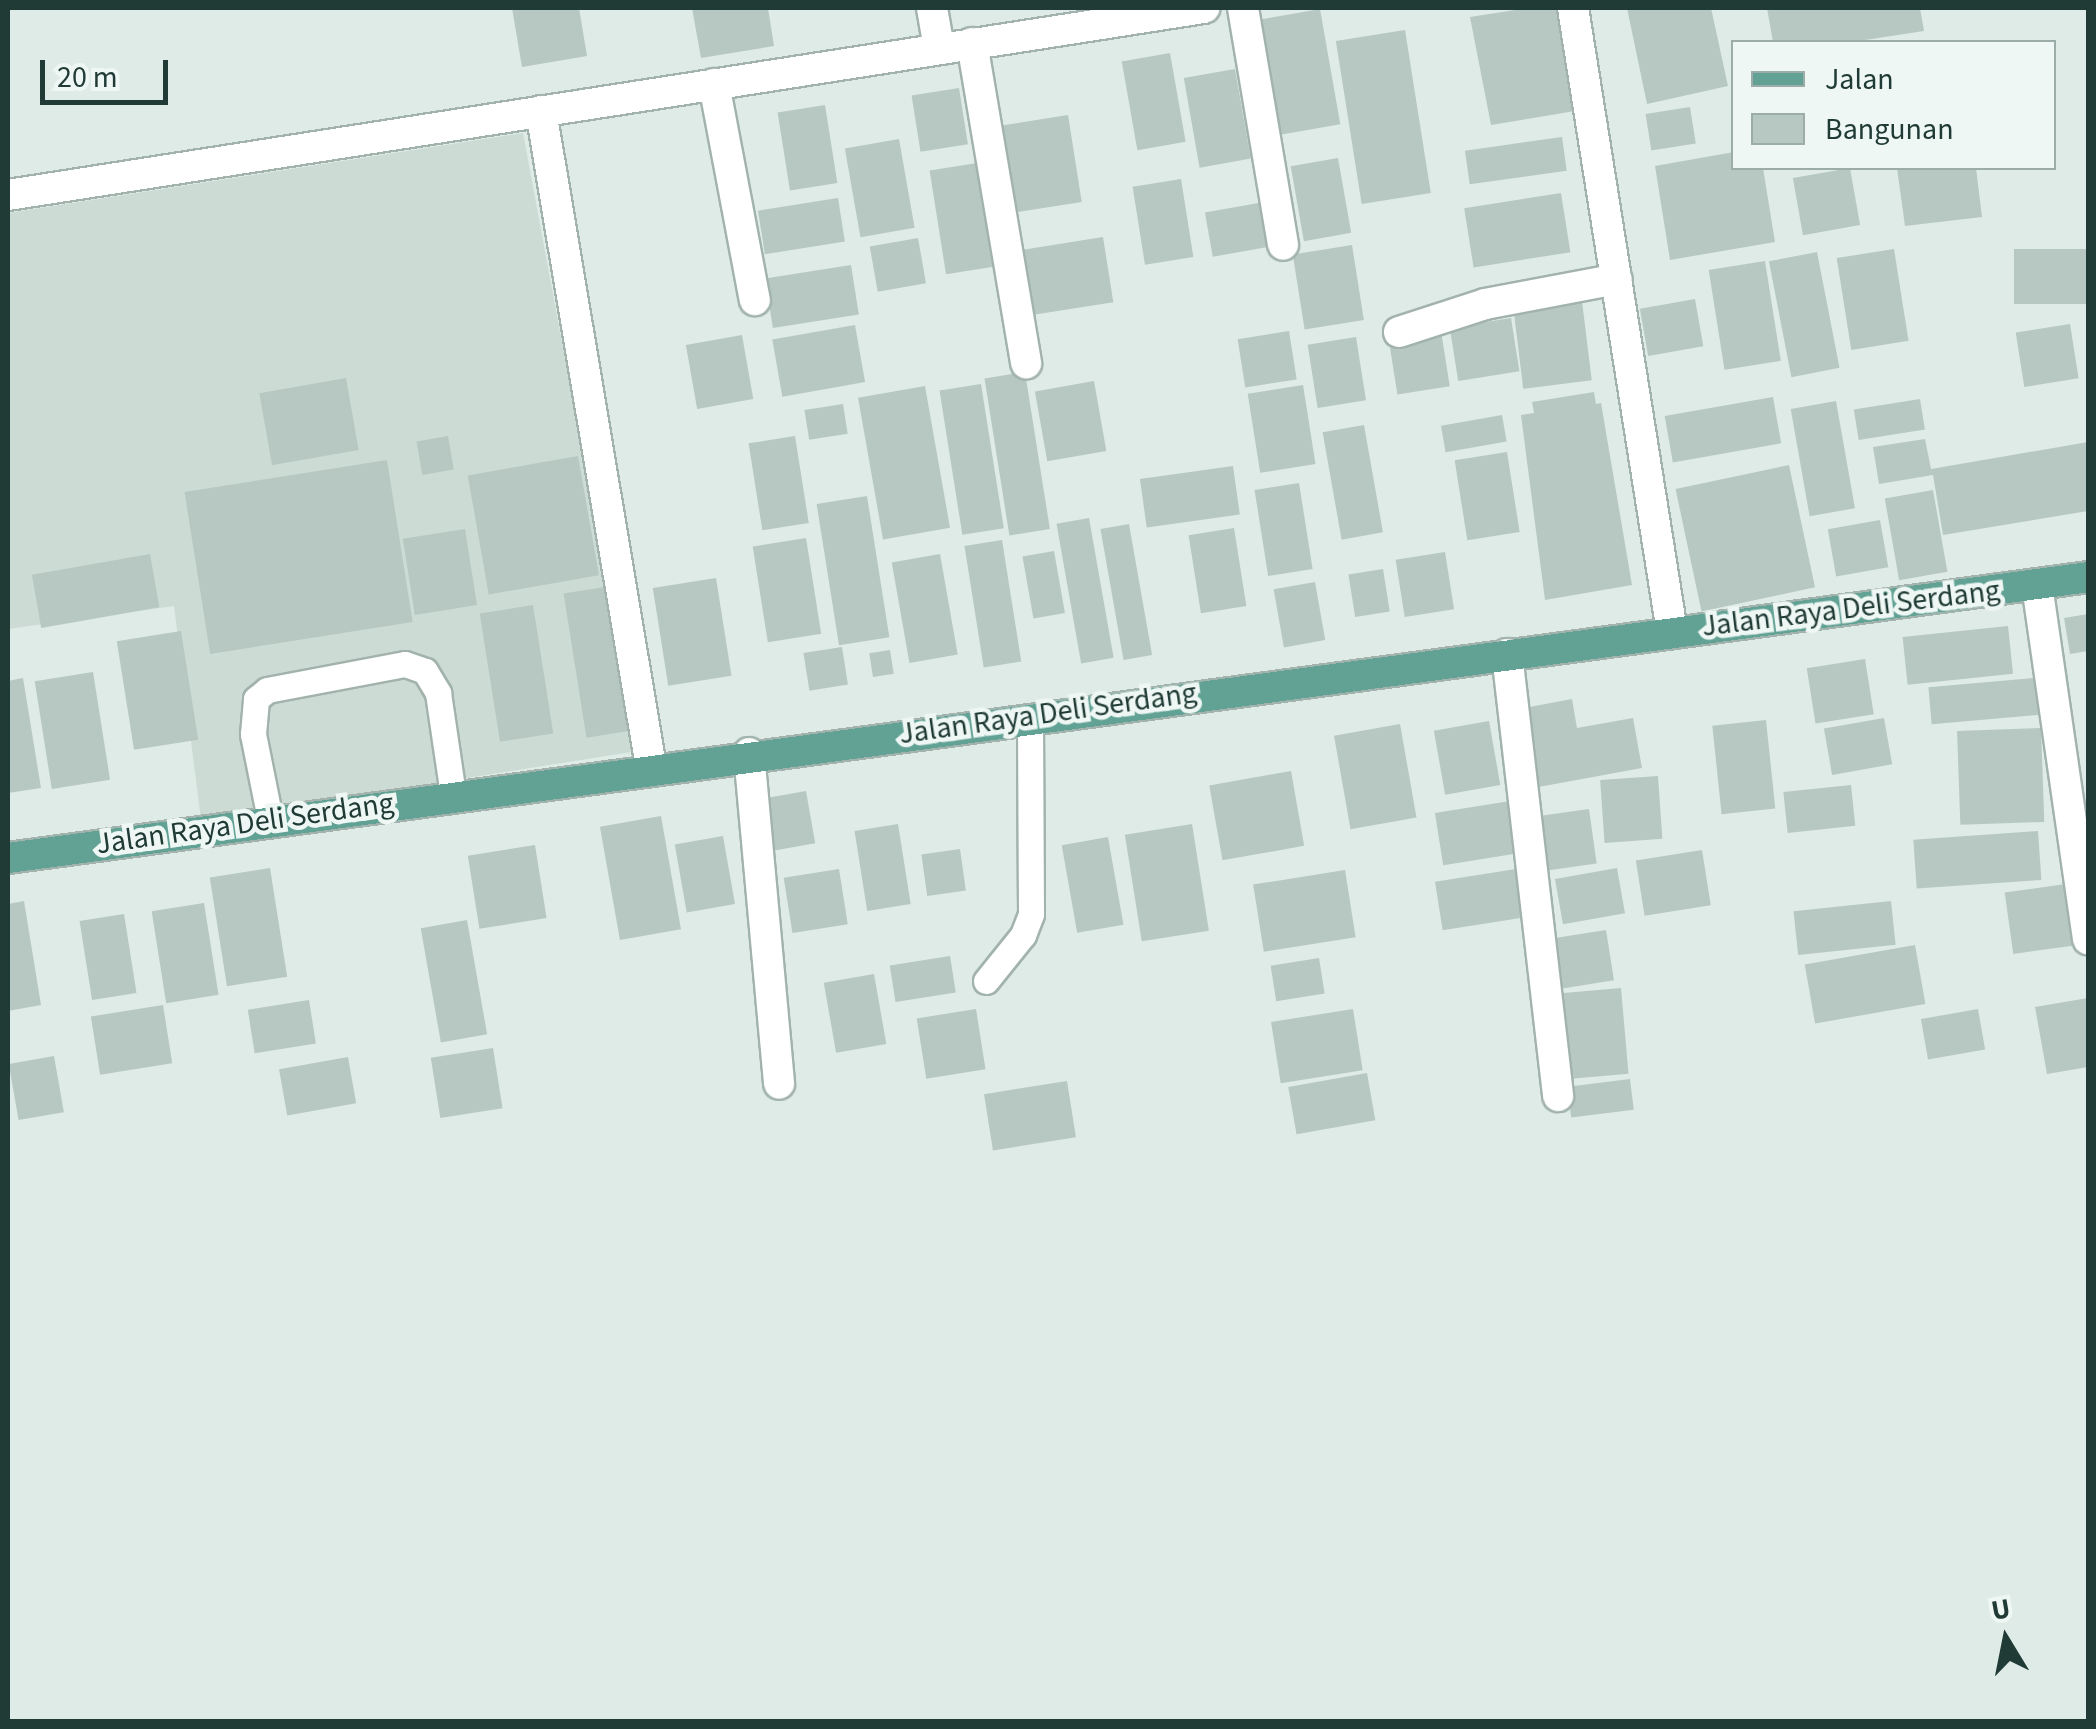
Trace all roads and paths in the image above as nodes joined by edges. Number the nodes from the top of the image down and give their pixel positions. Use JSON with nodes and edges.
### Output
{"nodes":[{"id":1,"x":932,"y":8,"type":"edge"},
{"id":2,"x":1204,"y":8,"type":"edge"},
{"id":3,"x":1243,"y":8,"type":"edge"},
{"id":4,"x":1573,"y":8,"type":"edge"},
{"id":5,"x":1152,"y":11,"type":"edge"},
{"id":6,"x":972,"y":43,"type":"junction"},
{"id":7,"x":938,"y":48,"type":"junction"},
{"id":8,"x":714,"y":84,"type":"junction"},
{"id":9,"x":541,"y":111,"type":"junction"},
{"id":10,"x":8,"y":195,"type":"edge"},
{"id":11,"x":1283,"y":245,"type":"dead end"},
{"id":12,"x":1617,"y":279,"type":"junction"},
{"id":13,"x":755,"y":300,"type":"dead end"},
{"id":14,"x":1399,"y":332,"type":"dead end"},
{"id":15,"x":1026,"y":363,"type":"dead end"},
{"id":16,"x":2088,"y":578,"type":"edge"},
{"id":17,"x":2037,"y":584,"type":"junction"},
{"id":18,"x":1672,"y":632,"type":"junction"},
{"id":19,"x":1507,"y":654,"type":"junction"},
{"id":20,"x":1030,"y":717,"type":"junction"},
{"id":21,"x":749,"y":753,"type":"junction"},
{"id":22,"x":651,"y":767,"type":"junction"},
{"id":23,"x":453,"y":794,"type":"junction"},
{"id":24,"x":270,"y":819,"type":"junction"},
{"id":25,"x":8,"y":858,"type":"edge"},
{"id":26,"x":2088,"y":939,"type":"edge"},
{"id":27,"x":986,"y":981,"type":"dead end"},
{"id":28,"x":778,"y":1084,"type":"dead end"},
{"id":29,"x":1558,"y":1096,"type":"dead end"}],
"edges":[{"from":1,"to":7,"type":"street"},
{"from":2,"to":5,"type":"street"},
{"from":3,"to":11,"type":"street"},
{"from":4,"to":12,"type":"street"},
{"from":5,"to":6,"type":"street"},
{"from":6,"to":7,"type":"street"},
{"from":6,"to":15,"type":"street"},
{"from":7,"to":8,"type":"street"},
{"from":8,"to":9,"type":"street"},
{"from":8,"to":13,"type":"street"},
{"from":9,"to":10,"type":"street"},
{"from":9,"to":22,"type":"street"},
{"from":12,"to":14,"type":"street"},
{"from":12,"to":18,"type":"street"},
{"from":16,"to":17,"type":"main road","name":"Jalan Raya Deli Serdang"},
{"from":17,"to":18,"type":"main road","name":"Jalan Raya Deli Serdang"},
{"from":17,"to":26,"type":"street"},
{"from":18,"to":19,"type":"main road","name":"Jalan Raya Deli Serdang"},
{"from":19,"to":20,"type":"main road","name":"Jalan Raya Deli Serdang"},
{"from":19,"to":29,"type":"street"},
{"from":20,"to":21,"type":"main road","name":"Jalan Raya Deli Serdang"},
{"from":20,"to":27,"type":"lane"},
{"from":21,"to":22,"type":"main road","name":"Jalan Raya Deli Serdang"},
{"from":21,"to":28,"type":"street"},
{"from":22,"to":23,"type":"main road","name":"Jalan Raya Deli Serdang"},
{"from":23,"to":24,"type":"main road","name":"Jalan Raya Deli Serdang"},
{"from":23,"to":24,"type":"lane"},
{"from":24,"to":25,"type":"main road","name":"Jalan Raya Deli Serdang"}]}
